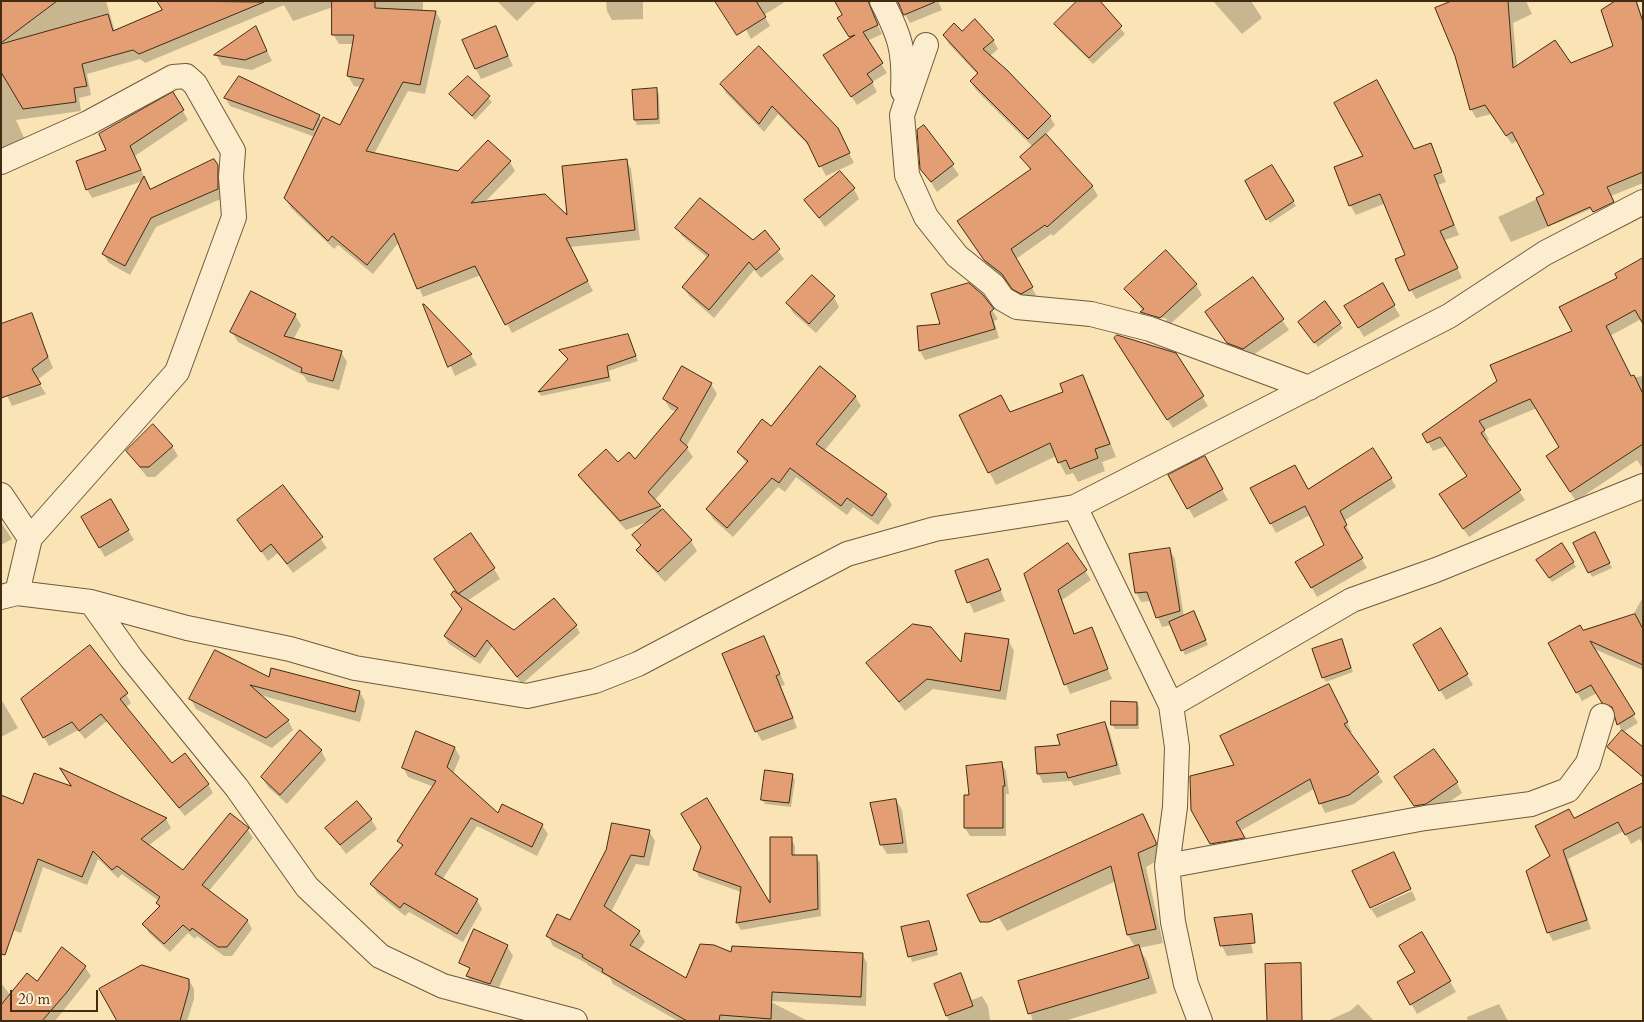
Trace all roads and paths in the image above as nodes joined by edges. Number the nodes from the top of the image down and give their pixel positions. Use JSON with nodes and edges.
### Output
{"nodes":[{"id":1,"x":882,"y":1,"type":"edge"},
{"id":2,"x":926,"y":45,"type":"dead end"},
{"id":3,"x":902,"y":115,"type":"junction"},
{"id":4,"x":1,"y":162,"type":"edge"},
{"id":5,"x":1643,"y":202,"type":"edge"},
{"id":6,"x":1309,"y":388,"type":"junction"},
{"id":7,"x":1643,"y":486,"type":"edge"},
{"id":8,"x":1,"y":495,"type":"edge"},
{"id":9,"x":1075,"y":507,"type":"junction"},
{"id":10,"x":30,"y":538,"type":"junction"},
{"id":11,"x":9,"y":595,"type":"edge"},
{"id":12,"x":91,"y":602,"type":"junction"},
{"id":13,"x":1171,"y":705,"type":"junction"},
{"id":14,"x":1602,"y":716,"type":"dead end"},
{"id":15,"x":1167,"y":866,"type":"junction"},
{"id":16,"x":575,"y":1021,"type":"edge"},
{"id":17,"x":1200,"y":1021,"type":"edge"}],
"edges":[{"from":1,"to":3,"type":"street"},
{"from":2,"to":3,"type":"street"},
{"from":3,"to":6,"type":"street"},
{"from":4,"to":10,"type":"street"},
{"from":5,"to":6,"type":"street"},
{"from":6,"to":9,"type":"street"},
{"from":7,"to":13,"type":"street"},
{"from":8,"to":10,"type":"street"},
{"from":9,"to":12,"type":"street"},
{"from":9,"to":13,"type":"street"},
{"from":10,"to":11,"type":"street"},
{"from":11,"to":12,"type":"street"},
{"from":12,"to":16,"type":"street"},
{"from":13,"to":15,"type":"street"},
{"from":14,"to":15,"type":"street"},
{"from":15,"to":17,"type":"street"}]}
